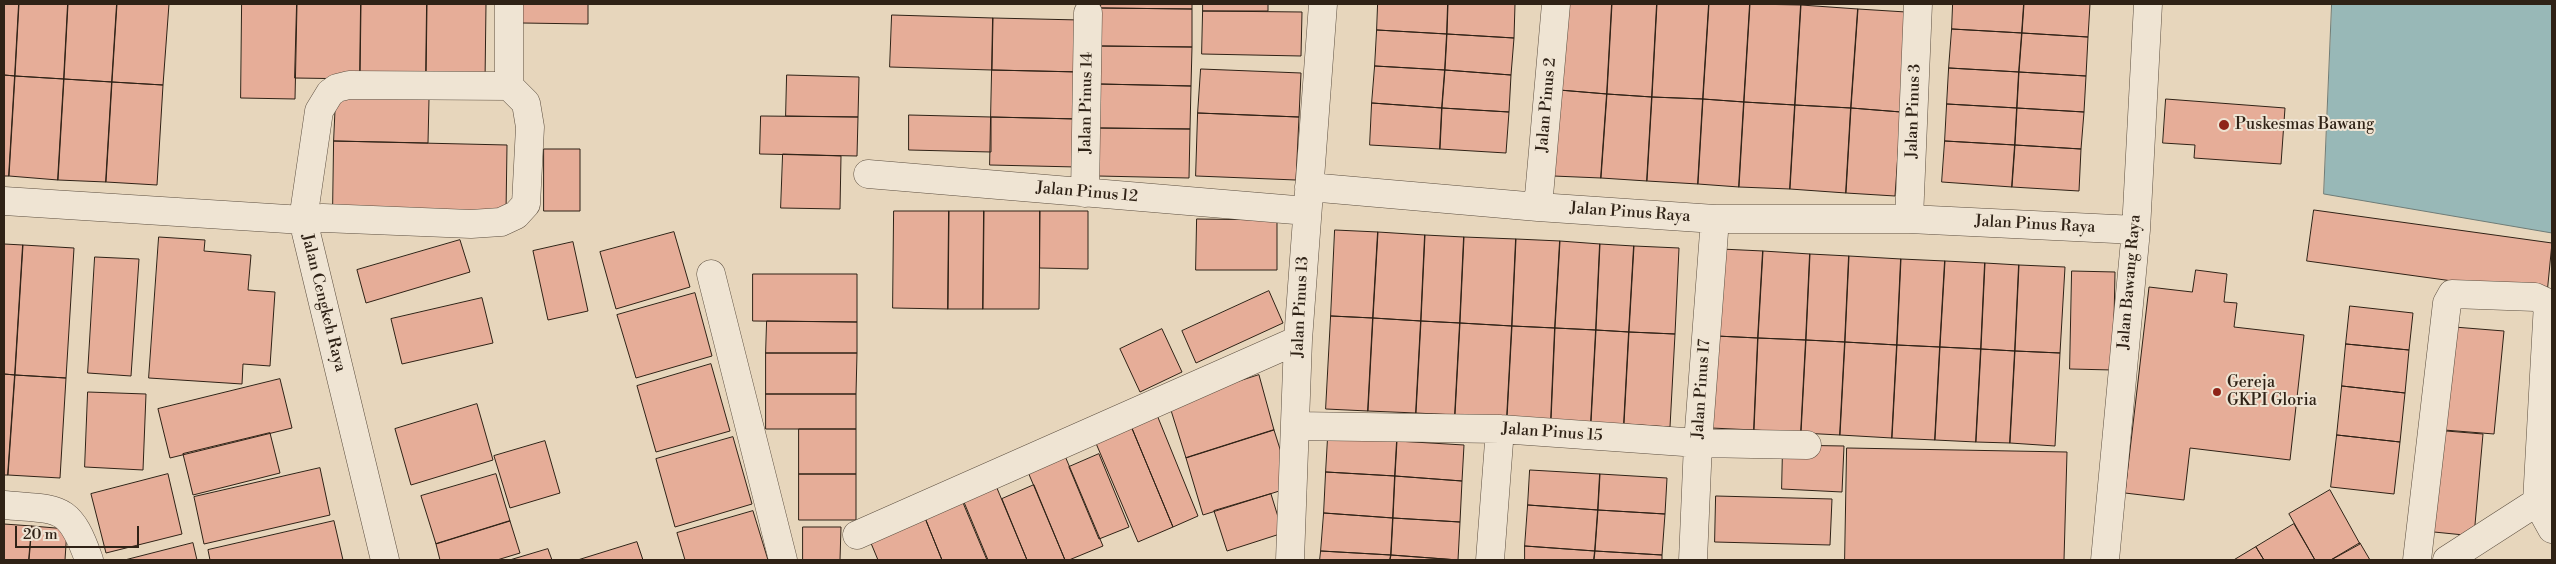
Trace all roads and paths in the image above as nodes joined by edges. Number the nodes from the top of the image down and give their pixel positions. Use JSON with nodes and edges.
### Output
{"nodes":[{"id":1,"x":509,"y":4,"type":"edge"},
{"id":2,"x":1323,"y":4,"type":"edge"},
{"id":3,"x":1556,"y":4,"type":"edge"},
{"id":4,"x":1918,"y":4,"type":"edge"},
{"id":5,"x":2148,"y":4,"type":"edge"},
{"id":6,"x":1088,"y":13,"type":"dead end"},
{"id":7,"x":509,"y":86,"type":"junction"},
{"id":8,"x":868,"y":174,"type":"dead end"},
{"id":9,"x":1085,"y":193,"type":"junction"},
{"id":10,"x":1308,"y":199,"type":"junction"},
{"id":11,"x":4,"y":201,"type":"edge"},
{"id":12,"x":1538,"y":207,"type":"junction"},
{"id":13,"x":1715,"y":219,"type":"junction"},
{"id":14,"x":1910,"y":219,"type":"junction"},
{"id":15,"x":303,"y":220,"type":"junction"},
{"id":16,"x":2136,"y":230,"type":"junction"},
{"id":17,"x":711,"y":274,"type":"dead end"},
{"id":18,"x":1298,"y":340,"type":"junction"},
{"id":19,"x":1296,"y":426,"type":"junction"},
{"id":20,"x":1500,"y":429,"type":"junction"},
{"id":21,"x":1698,"y":443,"type":"junction"},
{"id":22,"x":1807,"y":445,"type":"dead end"},
{"id":23,"x":2537,"y":502,"type":"junction"},
{"id":24,"x":4,"y":505,"type":"edge"},
{"id":25,"x":2552,"y":529,"type":"edge"},
{"id":26,"x":857,"y":536,"type":"dead end"},
{"id":27,"x":90,"y":560,"type":"edge"},
{"id":28,"x":385,"y":560,"type":"edge"},
{"id":29,"x":783,"y":560,"type":"edge"},
{"id":30,"x":1290,"y":560,"type":"edge"},
{"id":31,"x":1490,"y":560,"type":"edge"},
{"id":32,"x":1693,"y":560,"type":"edge"},
{"id":33,"x":2105,"y":560,"type":"edge"},
{"id":34,"x":2416,"y":560,"type":"edge"},
{"id":35,"x":2447,"y":560,"type":"edge"}],
"edges":[{"from":1,"to":7,"type":"street"},
{"from":2,"to":10,"type":"street"},
{"from":3,"to":12,"type":"street","name":"Jalan Pinus 2"},
{"from":4,"to":14,"type":"street","name":"Jalan Pinus 3"},
{"from":5,"to":16,"type":"street","name":"Jalan Bawang Raya"},
{"from":6,"to":9,"type":"street","name":"Jalan Pinus 14"},
{"from":7,"to":15,"type":"street"},
{"from":7,"to":15,"type":"street"},
{"from":8,"to":9,"type":"street","name":"Jalan Pinus 12"},
{"from":9,"to":10,"type":"street","name":"Jalan Pinus 12"},
{"from":10,"to":12,"type":"street","name":"Jalan Pinus Raya"},
{"from":10,"to":18,"type":"street","name":"Jalan Pinus 13"},
{"from":11,"to":15,"type":"street","name":"Jalan Cengkeh Raya"},
{"from":12,"to":13,"type":"street","name":"Jalan Pinus Raya"},
{"from":13,"to":14,"type":"street","name":"Jalan Pinus Raya"},
{"from":13,"to":21,"type":"street","name":"Jalan Pinus 17"},
{"from":14,"to":16,"type":"street","name":"Jalan Pinus Raya"},
{"from":15,"to":28,"type":"street","name":"Jalan Cengkeh Raya"},
{"from":16,"to":33,"type":"street","name":"Jalan Bawang Raya"},
{"from":17,"to":29,"type":"street"},
{"from":18,"to":19,"type":"street","name":"Jalan Pinus 13"},
{"from":18,"to":26,"type":"street"},
{"from":19,"to":20,"type":"street","name":"Jalan Pinus 15"},
{"from":19,"to":30,"type":"street","name":"Jalan Pinus 13"},
{"from":20,"to":21,"type":"street","name":"Jalan Pinus 15"},
{"from":20,"to":31,"type":"street"},
{"from":21,"to":22,"type":"street","name":"Jalan Pinus 15"},
{"from":21,"to":32,"type":"street","name":"Jalan Pinus 17"},
{"from":23,"to":25,"type":"street"},
{"from":23,"to":34,"type":"street"},
{"from":23,"to":35,"type":"street"},
{"from":24,"to":27,"type":"street"}]}
